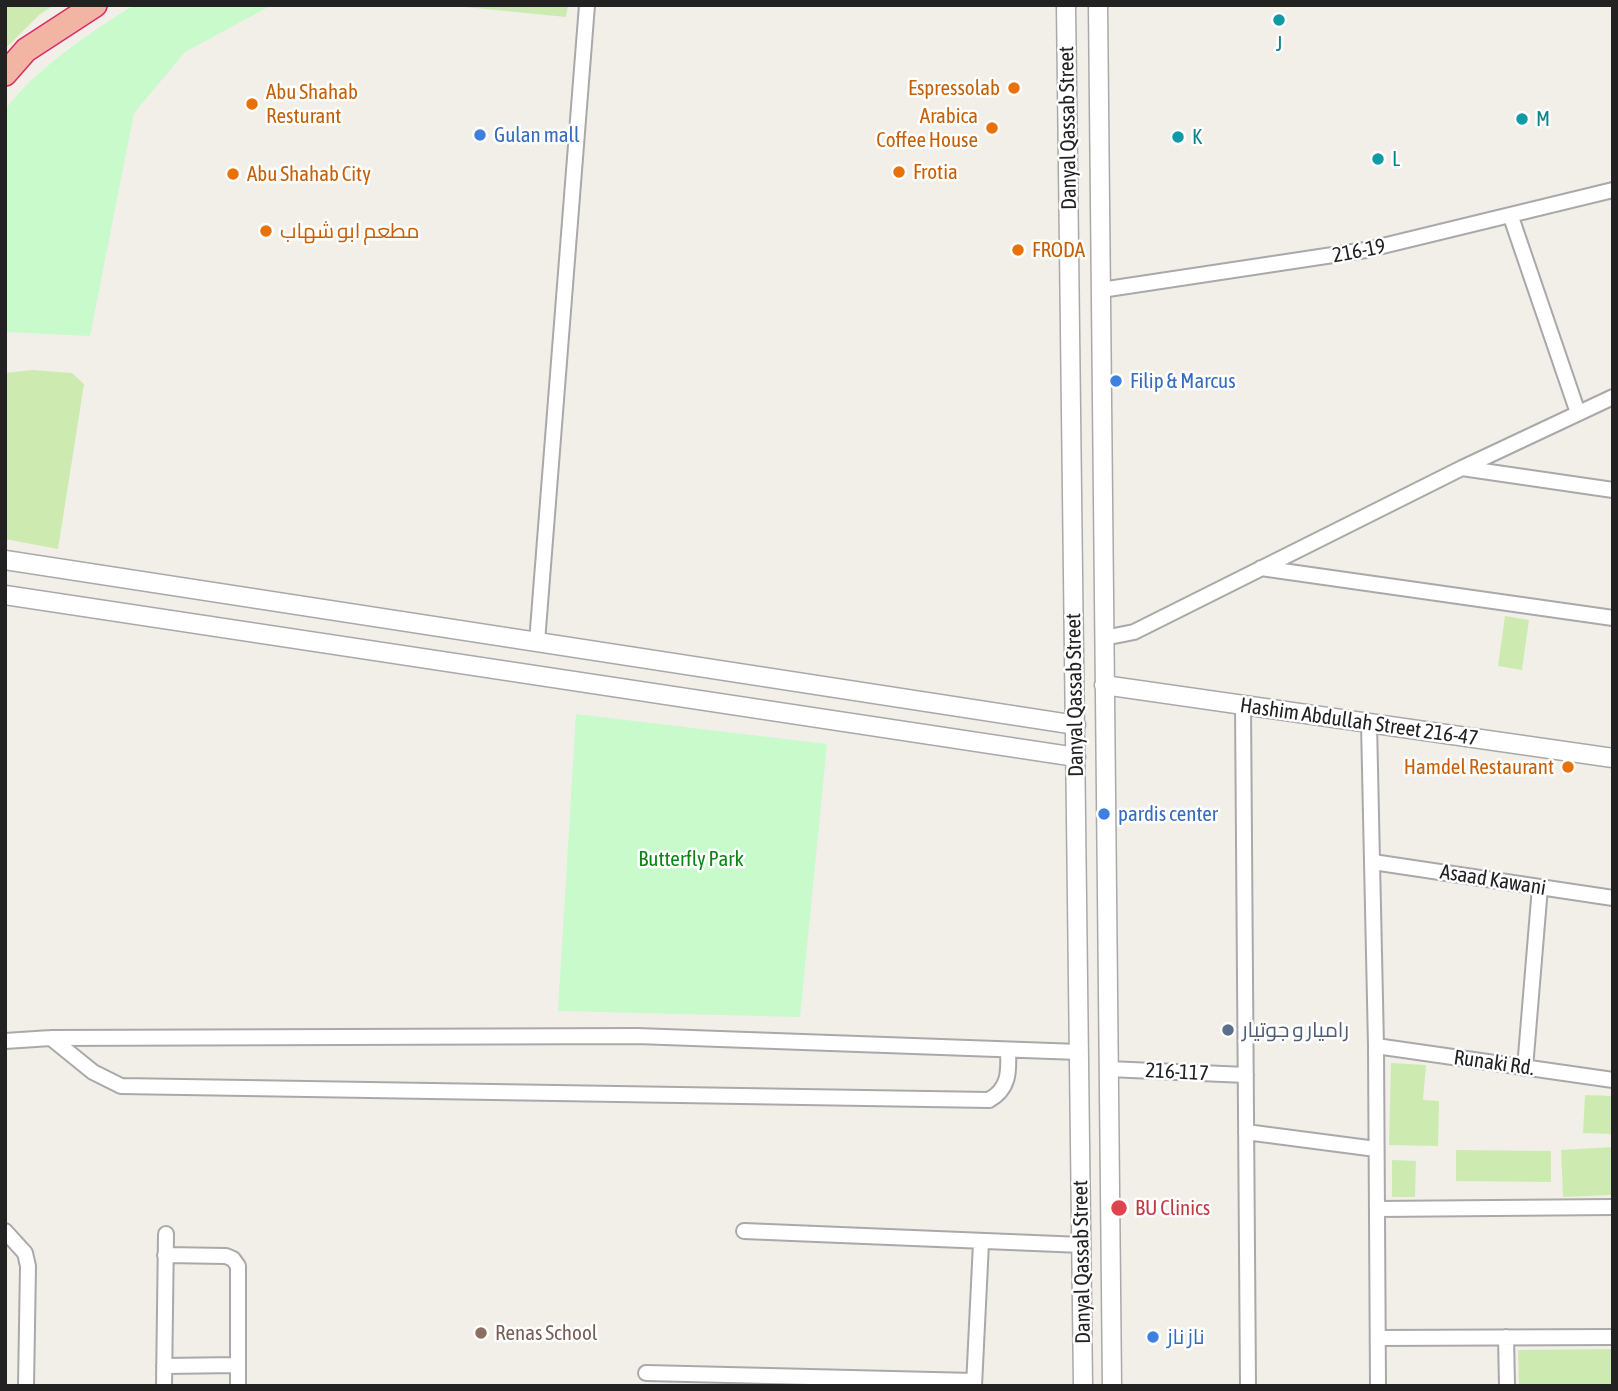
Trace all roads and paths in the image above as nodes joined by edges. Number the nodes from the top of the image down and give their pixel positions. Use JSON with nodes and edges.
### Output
{"nodes":[{"id":1,"x":95,"y":5,"type":"edge"},
{"id":2,"x":587,"y":5,"type":"edge"},
{"id":3,"x":1069,"y":8,"type":"edge"},
{"id":4,"x":1095,"y":9,"type":"edge"},
{"id":5,"x":5,"y":74,"type":"edge"},
{"id":6,"x":1613,"y":190,"type":"edge"},
{"id":7,"x":1511,"y":217,"type":"junction"},
{"id":8,"x":1101,"y":290,"type":"junction"},
{"id":9,"x":1613,"y":397,"type":"edge"},
{"id":10,"x":1578,"y":413,"type":"junction"},
{"id":11,"x":1461,"y":468,"type":"junction"},
{"id":12,"x":1613,"y":490,"type":"edge"},
{"id":13,"x":5,"y":560,"type":"edge"},
{"id":14,"x":1260,"y":568,"type":"junction"},
{"id":15,"x":5,"y":595,"type":"edge"},
{"id":16,"x":1613,"y":618,"type":"edge"},
{"id":17,"x":1104,"y":638,"type":"junction"},
{"id":18,"x":537,"y":642,"type":"junction"},
{"id":19,"x":1104,"y":685,"type":"junction"},
{"id":20,"x":1243,"y":705,"type":"junction"},
{"id":21,"x":1369,"y":723,"type":"junction"},
{"id":22,"x":1076,"y":724,"type":"junction"},
{"id":23,"x":1076,"y":757,"type":"junction"},
{"id":24,"x":1613,"y":758,"type":"edge"},
{"id":25,"x":1373,"y":862,"type":"junction"},
{"id":26,"x":1539,"y":887,"type":"junction"},
{"id":27,"x":1613,"y":898,"type":"edge"},
{"id":28,"x":1078,"y":919,"type":"junction"},
{"id":29,"x":1107,"y":920,"type":"junction"},
{"id":30,"x":51,"y":1038,"type":"junction"},
{"id":31,"x":5,"y":1041,"type":"edge"},
{"id":32,"x":1376,"y":1046,"type":"junction"},
{"id":33,"x":1008,"y":1051,"type":"junction"},
{"id":34,"x":1079,"y":1052,"type":"junction"},
{"id":35,"x":1525,"y":1068,"type":"junction"},
{"id":36,"x":1108,"y":1069,"type":"junction"},
{"id":37,"x":1246,"y":1075,"type":"junction"},
{"id":38,"x":1613,"y":1080,"type":"edge"},
{"id":39,"x":1246,"y":1132,"type":"junction"},
{"id":40,"x":1376,"y":1149,"type":"junction"},
{"id":41,"x":1613,"y":1207,"type":"edge"},
{"id":42,"x":1377,"y":1209,"type":"junction"},
{"id":43,"x":5,"y":1231,"type":"edge"},
{"id":44,"x":744,"y":1231,"type":"dead end"},
{"id":45,"x":166,"y":1234,"type":"dead end"},
{"id":46,"x":981,"y":1243,"type":"junction"},
{"id":47,"x":1082,"y":1245,"type":"junction"},
{"id":48,"x":165,"y":1255,"type":"junction"},
{"id":49,"x":1506,"y":1337,"type":"junction"},
{"id":50,"x":1613,"y":1337,"type":"edge"},
{"id":51,"x":1378,"y":1338,"type":"junction"},
{"id":52,"x":238,"y":1365,"type":"junction"},
{"id":53,"x":164,"y":1366,"type":"junction"},
{"id":54,"x":646,"y":1373,"type":"dead end"},
{"id":55,"x":974,"y":1383,"type":"edge"},
{"id":56,"x":26,"y":1386,"type":"edge"},
{"id":57,"x":163,"y":1386,"type":"edge"},
{"id":58,"x":238,"y":1386,"type":"edge"},
{"id":59,"x":1083,"y":1386,"type":"edge"},
{"id":60,"x":1112,"y":1386,"type":"edge"},
{"id":61,"x":1248,"y":1386,"type":"edge"},
{"id":62,"x":1378,"y":1386,"type":"edge"},
{"id":63,"x":1507,"y":1386,"type":"edge"}],
"edges":[{"from":1,"to":5,"type":"highway"},
{"from":2,"to":18,"type":"street"},
{"from":3,"to":22,"type":"street","name":"Danyal Qassab Street"},
{"from":4,"to":8,"type":"street","name":"Danyal Qassab Street"},
{"from":6,"to":7,"type":"street","name":"216-19"},
{"from":7,"to":8,"type":"street","name":"216-19"},
{"from":7,"to":10,"type":"street"},
{"from":8,"to":17,"type":"street","name":"Danyal Qassab Street"},
{"from":9,"to":10,"type":"street"},
{"from":10,"to":11,"type":"street"},
{"from":11,"to":12,"type":"street"},
{"from":11,"to":14,"type":"street"},
{"from":13,"to":18,"type":"street"},
{"from":14,"to":16,"type":"street"},
{"from":14,"to":17,"type":"street"},
{"from":15,"to":23,"type":"street"},
{"from":17,"to":19,"type":"street","name":"Danyal Qassab Street"},
{"from":18,"to":22,"type":"street"},
{"from":19,"to":20,"type":"street","name":"Hashim Abdullah Street 216-47"},
{"from":19,"to":29,"type":"street","name":"Danyal Qassab Street"},
{"from":20,"to":21,"type":"street","name":"Hashim Abdullah Street 216-47"},
{"from":20,"to":37,"type":"street"},
{"from":21,"to":24,"type":"street","name":"Hashim Abdullah Street 216-47"},
{"from":21,"to":25,"type":"street"},
{"from":22,"to":23,"type":"street","name":"Danyal Qassab Street"},
{"from":23,"to":28,"type":"street","name":"Danyal Qassab Street"},
{"from":25,"to":26,"type":"street","name":"Asaad Kawani"},
{"from":25,"to":32,"type":"street"},
{"from":26,"to":27,"type":"street","name":"Asaad Kawani"},
{"from":26,"to":35,"type":"street"},
{"from":28,"to":29,"type":"street"},
{"from":28,"to":34,"type":"street","name":"Danyal Qassab Street"},
{"from":29,"to":36,"type":"street","name":"Danyal Qassab Street"},
{"from":30,"to":31,"type":"street"},
{"from":30,"to":33,"type":"street"},
{"from":30,"to":33,"type":"street"},
{"from":32,"to":35,"type":"street","name":"Runaki Rd."},
{"from":32,"to":40,"type":"street"},
{"from":33,"to":34,"type":"street"},
{"from":34,"to":47,"type":"street","name":"Danyal Qassab Street"},
{"from":35,"to":38,"type":"street","name":"Runaki Rd."},
{"from":36,"to":37,"type":"street","name":"216-117"},
{"from":36,"to":60,"type":"street","name":"Danyal Qassab Street"},
{"from":37,"to":39,"type":"street"},
{"from":39,"to":40,"type":"street"},
{"from":39,"to":61,"type":"street"},
{"from":40,"to":42,"type":"street"},
{"from":41,"to":42,"type":"street"},
{"from":42,"to":51,"type":"street"},
{"from":43,"to":56,"type":"street"},
{"from":44,"to":46,"type":"street"},
{"from":45,"to":48,"type":"street"},
{"from":46,"to":47,"type":"street"},
{"from":46,"to":55,"type":"street"},
{"from":47,"to":59,"type":"street","name":"Danyal Qassab Street"},
{"from":48,"to":52,"type":"street"},
{"from":48,"to":53,"type":"street"},
{"from":49,"to":50,"type":"street"},
{"from":49,"to":51,"type":"street"},
{"from":49,"to":63,"type":"street"},
{"from":51,"to":62,"type":"street"},
{"from":52,"to":53,"type":"street"},
{"from":52,"to":58,"type":"street"},
{"from":53,"to":57,"type":"street"},
{"from":54,"to":55,"type":"street"}]}
